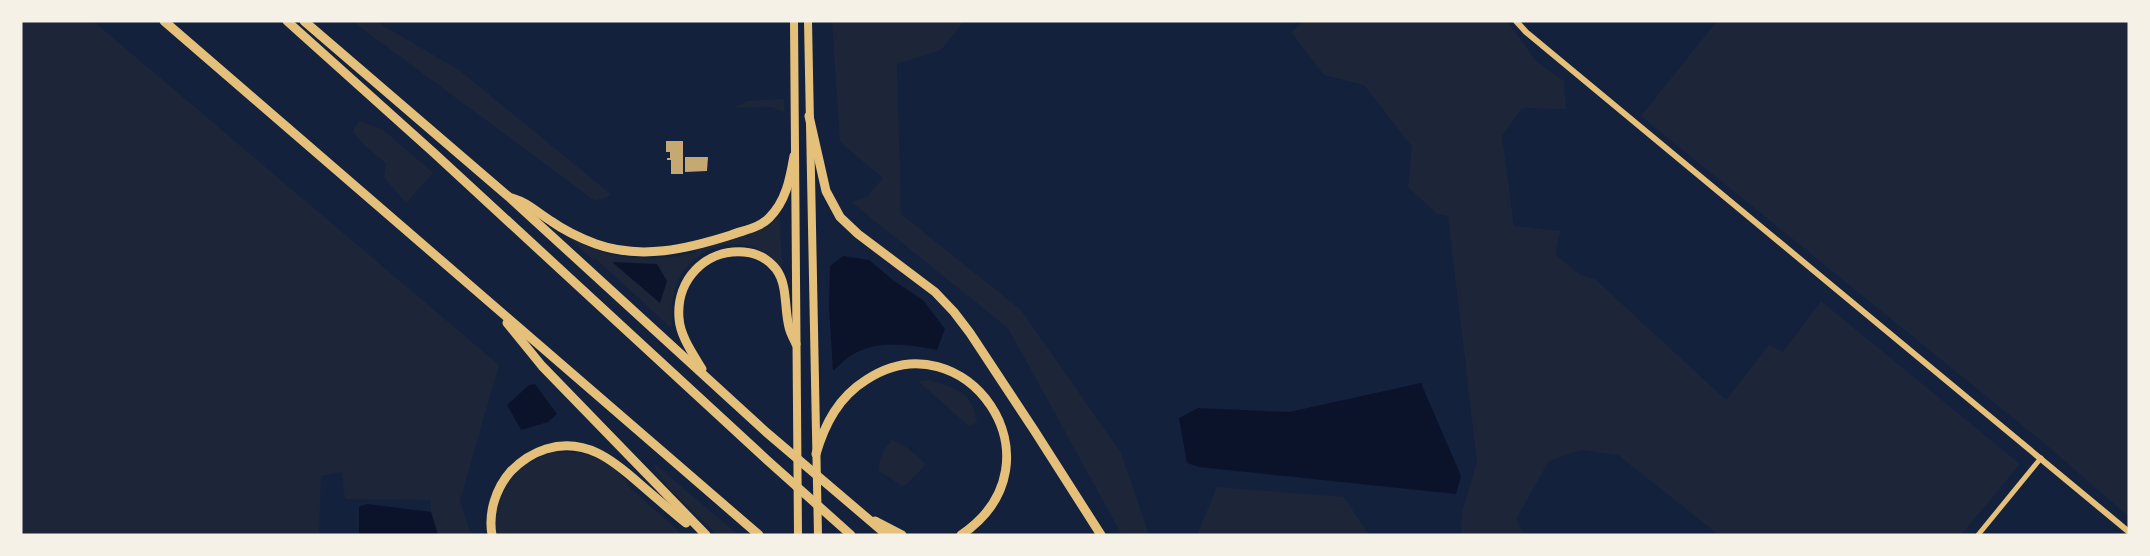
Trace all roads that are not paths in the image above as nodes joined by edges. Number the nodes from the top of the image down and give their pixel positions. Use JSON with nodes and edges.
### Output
{"nodes":[{"id":1,"x":164,"y":21,"type":"edge"},
{"id":2,"x":287,"y":21,"type":"edge"},
{"id":3,"x":304,"y":21,"type":"edge"},
{"id":4,"x":794,"y":21,"type":"edge"},
{"id":5,"x":808,"y":21,"type":"edge"},
{"id":6,"x":1516,"y":21,"type":"edge"},
{"id":7,"x":809,"y":116,"type":"junction"},
{"id":8,"x":794,"y":156,"type":"junction"},
{"id":9,"x":509,"y":197,"type":"junction"},
{"id":10,"x":490,"y":302,"type":"junction"},
{"id":11,"x":796,"y":344,"type":"junction"},
{"id":12,"x":708,"y":378,"type":"junction"},
{"id":13,"x":816,"y":453,"type":"junction"},
{"id":14,"x":2041,"y":458,"type":"junction"},
{"id":15,"x":867,"y":518,"type":"junction"},
{"id":16,"x":2129,"y":532,"type":"edge"},
{"id":17,"x":849,"y":533,"type":"edge"},
{"id":18,"x":492,"y":535,"type":"edge"},
{"id":19,"x":701,"y":535,"type":"edge"},
{"id":20,"x":706,"y":535,"type":"edge"},
{"id":21,"x":759,"y":535,"type":"edge"},
{"id":22,"x":798,"y":535,"type":"edge"},
{"id":23,"x":818,"y":535,"type":"edge"},
{"id":24,"x":887,"y":535,"type":"edge"},
{"id":25,"x":902,"y":535,"type":"edge"},
{"id":26,"x":961,"y":535,"type":"edge"},
{"id":27,"x":1101,"y":535,"type":"edge"},
{"id":28,"x":1977,"y":535,"type":"edge"}],
"edges":[{"from":1,"to":10,"type":"highway"},
{"from":2,"to":17,"type":"highway"},
{"from":3,"to":9,"type":"highway"},
{"from":4,"to":8,"type":"highway"},
{"from":5,"to":7,"type":"highway"},
{"from":6,"to":14,"type":"street"},
{"from":7,"to":13,"type":"highway"},
{"from":7,"to":27,"type":"highway"},
{"from":8,"to":9,"type":"highway"},
{"from":8,"to":11,"type":"highway"},
{"from":9,"to":12,"type":"highway"},
{"from":10,"to":20,"type":"highway"},
{"from":10,"to":21,"type":"highway"},
{"from":11,"to":12,"type":"highway"},
{"from":11,"to":22,"type":"highway"},
{"from":12,"to":15,"type":"highway"},
{"from":13,"to":23,"type":"highway"},
{"from":13,"to":26,"type":"highway"},
{"from":14,"to":16,"type":"street"},
{"from":14,"to":28,"type":"street"},
{"from":15,"to":24,"type":"highway"},
{"from":15,"to":25,"type":"highway"},
{"from":18,"to":19,"type":"highway"}]}
